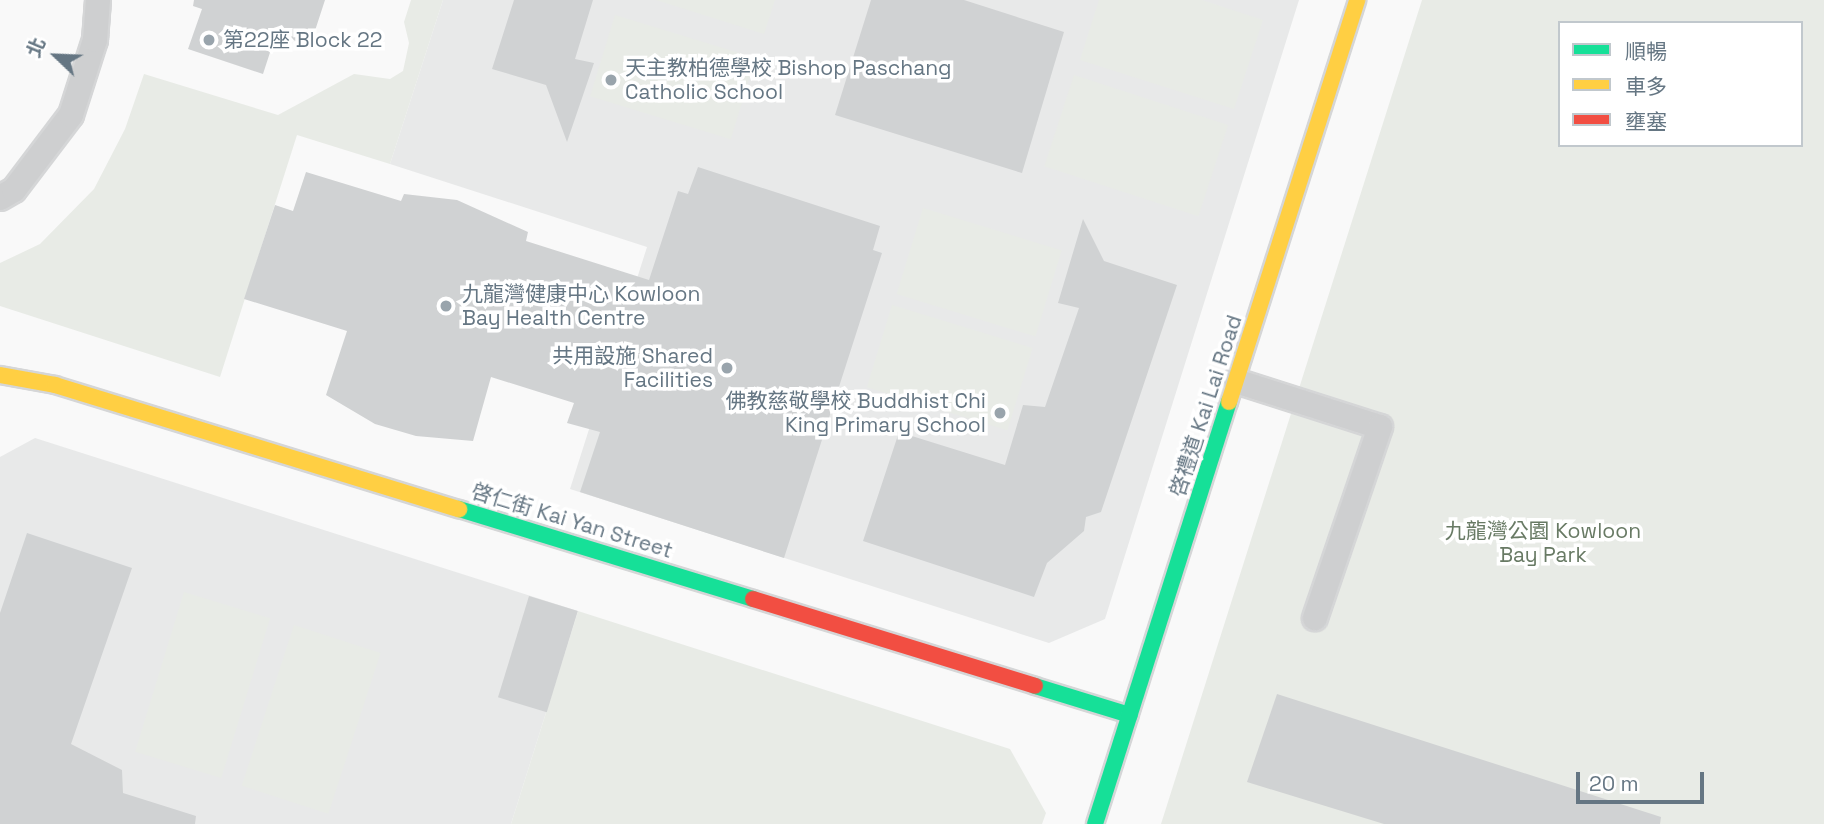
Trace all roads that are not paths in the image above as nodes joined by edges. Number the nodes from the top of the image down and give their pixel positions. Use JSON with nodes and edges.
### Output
{"nodes":[{"id":1,"x":98,"y":0,"type":"edge"},
{"id":2,"x":1357,"y":0,"type":"edge"},
{"id":3,"x":0,"y":198,"type":"edge"},
{"id":4,"x":0,"y":375,"type":"edge"},
{"id":5,"x":1236,"y":381,"type":"junction"},
{"id":6,"x":1315,"y":618,"type":"dead end"},
{"id":7,"x":1130,"y":715,"type":"junction"},
{"id":8,"x":1095,"y":824,"type":"edge"}],
"edges":[{"from":1,"to":3,"type":"lane"},
{"from":2,"to":5,"type":"street","name":"啓禮道 Kai Lai Road"},
{"from":4,"to":7,"type":"street","name":"啓仁街 Kai Yan Street"},
{"from":5,"to":6,"type":"lane"},
{"from":5,"to":7,"type":"street","name":"啓禮道 Kai Lai Road"},
{"from":7,"to":8,"type":"street","name":"啓禮道 Kai Lai Road"}]}
